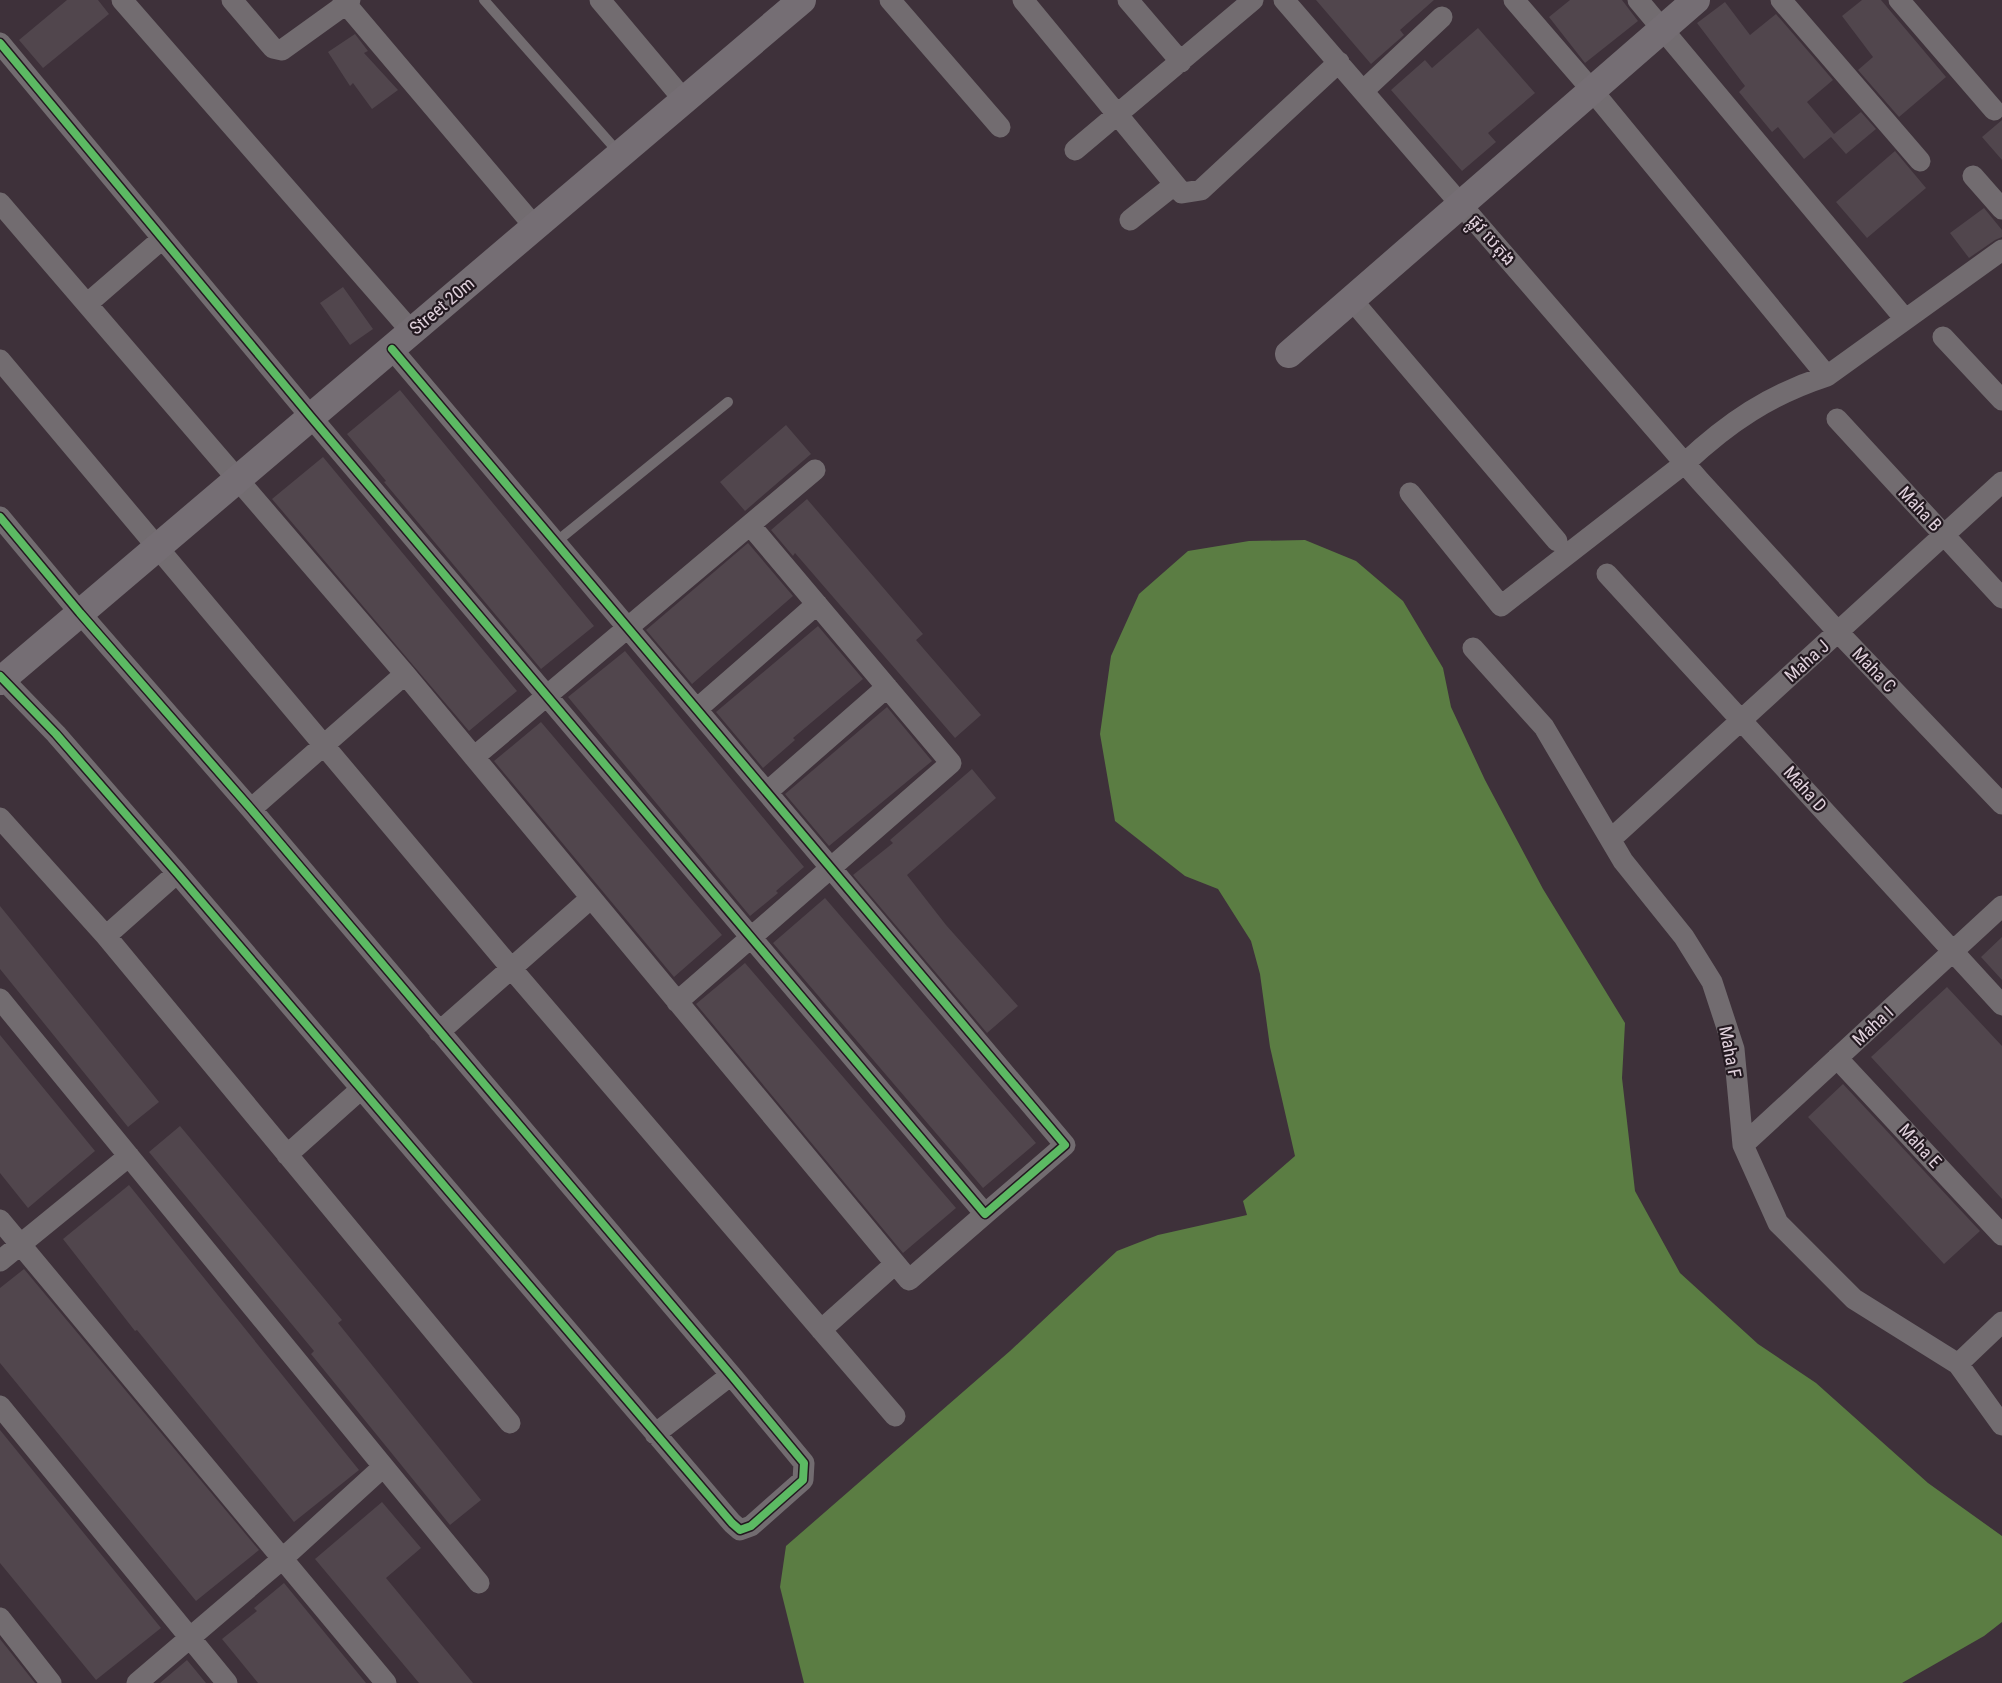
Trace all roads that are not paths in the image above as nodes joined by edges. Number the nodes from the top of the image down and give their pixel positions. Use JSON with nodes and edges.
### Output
{"nodes":[{"id":1,"x":122,"y":0,"type":"edge"},
{"id":2,"x":232,"y":0,"type":"edge"},
{"id":3,"x":484,"y":0,"type":"edge"},
{"id":4,"x":600,"y":0,"type":"edge"},
{"id":5,"x":802,"y":0,"type":"edge"},
{"id":6,"x":890,"y":0,"type":"edge"},
{"id":7,"x":1023,"y":0,"type":"edge"},
{"id":8,"x":1128,"y":0,"type":"edge"},
{"id":9,"x":1252,"y":0,"type":"edge"},
{"id":10,"x":1284,"y":0,"type":"edge"},
{"id":11,"x":1514,"y":0,"type":"edge"},
{"id":12,"x":1638,"y":0,"type":"edge"},
{"id":13,"x":1696,"y":0,"type":"edge"},
{"id":14,"x":1781,"y":0,"type":"edge"},
{"id":15,"x":1899,"y":0,"type":"edge"},
{"id":16,"x":346,"y":1,"type":"edge"},
{"id":17,"x":1442,"y":16,"type":"dead end"},
{"id":18,"x":1663,"y":28,"type":"junction"},
{"id":19,"x":0,"y":43,"type":"edge"},
{"id":20,"x":1181,"y":62,"type":"junction"},
{"id":21,"x":1339,"y":62,"type":"junction"},
{"id":22,"x":1591,"y":89,"type":"junction"},
{"id":23,"x":1363,"y":91,"type":"junction"},
{"id":24,"x":684,"y":100,"type":"junction"},
{"id":25,"x":1994,"y":110,"type":"dead end"},
{"id":26,"x":1118,"y":113,"type":"junction"},
{"id":27,"x":1000,"y":127,"type":"dead end"},
{"id":28,"x":1075,"y":150,"type":"dead end"},
{"id":29,"x":620,"y":154,"type":"junction"},
{"id":30,"x":1920,"y":161,"type":"dead end"},
{"id":31,"x":1973,"y":176,"type":"dead end"},
{"id":32,"x":1174,"y":185,"type":"junction"},
{"id":33,"x":0,"y":203,"type":"edge"},
{"id":34,"x":1461,"y":204,"type":"junction"},
{"id":35,"x":2002,"y":209,"type":"edge"},
{"id":36,"x":1130,"y":220,"type":"dead end"},
{"id":37,"x":535,"y":227,"type":"junction"},
{"id":38,"x":162,"y":239,"type":"junction"},
{"id":39,"x":2002,"y":250,"type":"edge"},
{"id":40,"x":1352,"y":300,"type":"junction"},
{"id":41,"x":87,"y":304,"type":"junction"},
{"id":42,"x":1905,"y":319,"type":"junction"},
{"id":43,"x":1943,"y":337,"type":"dead end"},
{"id":44,"x":402,"y":340,"type":"junction"},
{"id":45,"x":1289,"y":354,"type":"dead end"},
{"id":46,"x":0,"y":360,"type":"edge"},
{"id":47,"x":1827,"y":376,"type":"junction"},
{"id":48,"x":2002,"y":400,"type":"edge"},
{"id":49,"x":728,"y":402,"type":"dead end"},
{"id":50,"x":311,"y":417,"type":"junction"},
{"id":51,"x":1837,"y":419,"type":"dead end"},
{"id":52,"x":1685,"y":463,"type":"junction"},
{"id":53,"x":815,"y":470,"type":"dead end"},
{"id":54,"x":238,"y":480,"type":"junction"},
{"id":55,"x":1700,"y":481,"type":"joint"},
{"id":56,"x":2002,"y":482,"type":"edge"},
{"id":57,"x":1410,"y":493,"type":"dead end"},
{"id":58,"x":0,"y":517,"type":"edge"},
{"id":59,"x":750,"y":525,"type":"junction"},
{"id":60,"x":1944,"y":535,"type":"junction"},
{"id":61,"x":1557,"y":541,"type":"dead end"},
{"id":62,"x":556,"y":542,"type":"junction"},
{"id":63,"x":157,"y":548,"type":"junction"},
{"id":64,"x":1607,"y":574,"type":"dead end"},
{"id":65,"x":2002,"y":598,"type":"edge"},
{"id":66,"x":817,"y":604,"type":"junction"},
{"id":67,"x":80,"y":613,"type":"junction"},
{"id":68,"x":627,"y":627,"type":"junction"},
{"id":69,"x":1838,"y":632,"type":"junction"},
{"id":70,"x":1473,"y":648,"type":"dead end"},
{"id":71,"x":405,"y":674,"type":"junction"},
{"id":72,"x":1,"y":679,"type":"edge"},
{"id":73,"x":887,"y":687,"type":"junction"},
{"id":74,"x":547,"y":695,"type":"junction"},
{"id":75,"x":697,"y":709,"type":"junction"},
{"id":76,"x":1742,"y":720,"type":"junction"},
{"id":77,"x":326,"y":745,"type":"junction"},
{"id":78,"x":474,"y":757,"type":"junction"},
{"id":79,"x":767,"y":792,"type":"junction"},
{"id":80,"x":2002,"y":804,"type":"edge"},
{"id":81,"x":251,"y":809,"type":"junction"},
{"id":82,"x":0,"y":818,"type":"edge"},
{"id":83,"x":1611,"y":839,"type":"junction"},
{"id":84,"x":831,"y":868,"type":"junction"},
{"id":85,"x":177,"y":873,"type":"junction"},
{"id":86,"x":591,"y":898,"type":"junction"},
{"id":87,"x":2002,"y":906,"type":"edge"},
{"id":88,"x":106,"y":936,"type":"junction"},
{"id":89,"x":751,"y":937,"type":"junction"},
{"id":90,"x":1953,"y":951,"type":"junction"},
{"id":91,"x":511,"y":968,"type":"junction"},
{"id":92,"x":0,"y":999,"type":"edge"},
{"id":93,"x":677,"y":1002,"type":"junction"},
{"id":94,"x":2002,"y":1005,"type":"edge"},
{"id":95,"x":439,"y":1032,"type":"junction"},
{"id":96,"x":1838,"y":1058,"type":"junction"},
{"id":97,"x":361,"y":1089,"type":"junction"},
{"id":98,"x":1743,"y":1145,"type":"junction"},
{"id":99,"x":287,"y":1155,"type":"junction"},
{"id":100,"x":129,"y":1156,"type":"junction"},
{"id":101,"x":985,"y":1214,"type":"junction"},
{"id":102,"x":0,"y":1220,"type":"edge"},
{"id":103,"x":2002,"y":1234,"type":"edge"},
{"id":104,"x":20,"y":1245,"type":"junction"},
{"id":105,"x":0,"y":1261,"type":"edge"},
{"id":106,"x":895,"y":1264,"type":"junction"},
{"id":107,"x":2002,"y":1322,"type":"edge"},
{"id":108,"x":821,"y":1330,"type":"junction"},
{"id":109,"x":1958,"y":1364,"type":"junction"},
{"id":110,"x":731,"y":1376,"type":"junction"},
{"id":111,"x":0,"y":1406,"type":"edge"},
{"id":112,"x":895,"y":1416,"type":"dead end"},
{"id":113,"x":510,"y":1423,"type":"dead end"},
{"id":114,"x":2002,"y":1425,"type":"edge"},
{"id":115,"x":655,"y":1434,"type":"junction"},
{"id":116,"x":383,"y":1467,"type":"junction"},
{"id":117,"x":281,"y":1560,"type":"junction"},
{"id":118,"x":479,"y":1583,"type":"dead end"},
{"id":119,"x":0,"y":1618,"type":"edge"},
{"id":120,"x":191,"y":1638,"type":"junction"},
{"id":121,"x":51,"y":1683,"type":"edge"},
{"id":122,"x":137,"y":1683,"type":"edge"},
{"id":123,"x":227,"y":1683,"type":"edge"},
{"id":124,"x":386,"y":1683,"type":"edge"}],
"edges":[{"from":1,"to":44,"type":"street"},
{"from":2,"to":16,"type":"street"},
{"from":3,"to":29,"type":"lane"},
{"from":4,"to":24,"type":"street"},
{"from":5,"to":24,"type":"street","name":"Street 20m"},
{"from":6,"to":27,"type":"street"},
{"from":7,"to":26,"type":"street"},
{"from":8,"to":20,"type":"street"},
{"from":9,"to":20,"type":"street"},
{"from":10,"to":21,"type":"street","name":"ផ្លូវ បេតុង"},
{"from":11,"to":22,"type":"street"},
{"from":12,"to":18,"type":"street"},
{"from":13,"to":18,"type":"street"},
{"from":14,"to":30,"type":"street"},
{"from":15,"to":25,"type":"street"},
{"from":16,"to":37,"type":"street"},
{"from":17,"to":23,"type":"street"},
{"from":18,"to":22,"type":"street"},
{"from":18,"to":42,"type":"street"},
{"from":19,"to":38,"type":"street"},
{"from":20,"to":26,"type":"street"},
{"from":21,"to":23,"type":"street","name":"ផ្លូវ បេតុង"},
{"from":21,"to":32,"type":"street"},
{"from":22,"to":34,"type":"street"},
{"from":22,"to":47,"type":"street"},
{"from":23,"to":34,"type":"street","name":"ផ្លូវ បេតុង"},
{"from":24,"to":29,"type":"street","name":"Street 20m"},
{"from":26,"to":28,"type":"street"},
{"from":26,"to":32,"type":"street"},
{"from":29,"to":37,"type":"street","name":"Street 20m"},
{"from":31,"to":35,"type":"street"},
{"from":32,"to":36,"type":"street"},
{"from":33,"to":41,"type":"street"},
{"from":34,"to":40,"type":"street"},
{"from":34,"to":52,"type":"street","name":"ផ្លូវ បេតុង"},
{"from":37,"to":44,"type":"street","name":"Street 20m"},
{"from":38,"to":41,"type":"street"},
{"from":38,"to":50,"type":"street"},
{"from":39,"to":42,"type":"street"},
{"from":40,"to":45,"type":"street"},
{"from":40,"to":61,"type":"street"},
{"from":41,"to":54,"type":"street"},
{"from":42,"to":47,"type":"street"},
{"from":43,"to":48,"type":"street"},
{"from":44,"to":50,"type":"street","name":"Street 20m"},
{"from":44,"to":62,"type":"street"},
{"from":46,"to":63,"type":"street"},
{"from":47,"to":52,"type":"street"},
{"from":49,"to":62,"type":"lane"},
{"from":50,"to":54,"type":"street","name":"Street 20m"},
{"from":50,"to":74,"type":"street"},
{"from":51,"to":60,"type":"street","name":"Maha B"},
{"from":52,"to":55,"type":"street","name":"ផ្លូវ បេតុង"},
{"from":52,"to":57,"type":"street"},
{"from":53,"to":59,"type":"street"},
{"from":54,"to":63,"type":"street","name":"Street 20m"},
{"from":54,"to":71,"type":"street"},
{"from":55,"to":69,"type":"street","name":"Maha C"},
{"from":56,"to":60,"type":"street","name":"Maha J"},
{"from":58,"to":67,"type":"street"},
{"from":59,"to":66,"type":"street"},
{"from":59,"to":68,"type":"street"},
{"from":60,"to":65,"type":"street","name":"Maha B"},
{"from":60,"to":69,"type":"street","name":"Maha J"},
{"from":62,"to":68,"type":"street"},
{"from":63,"to":67,"type":"street","name":"Street 20m"},
{"from":63,"to":77,"type":"street"},
{"from":64,"to":76,"type":"street","name":"Maha D"},
{"from":66,"to":73,"type":"street"},
{"from":66,"to":75,"type":"street"},
{"from":67,"to":72,"type":"street","name":"Street 20m"},
{"from":67,"to":81,"type":"street"},
{"from":68,"to":74,"type":"street"},
{"from":68,"to":75,"type":"street"},
{"from":69,"to":76,"type":"street","name":"Maha J"},
{"from":69,"to":80,"type":"street","name":"Maha C"},
{"from":70,"to":83,"type":"street","name":"Maha F"},
{"from":71,"to":77,"type":"street"},
{"from":71,"to":78,"type":"street"},
{"from":72,"to":85,"type":"street"},
{"from":73,"to":79,"type":"street"},
{"from":73,"to":84,"type":"street"},
{"from":74,"to":78,"type":"street"},
{"from":74,"to":89,"type":"street"},
{"from":75,"to":79,"type":"street"},
{"from":76,"to":83,"type":"street","name":"Maha J"},
{"from":76,"to":90,"type":"street","name":"Maha D"},
{"from":77,"to":81,"type":"street"},
{"from":77,"to":91,"type":"street"},
{"from":78,"to":86,"type":"street"},
{"from":79,"to":84,"type":"street"},
{"from":81,"to":95,"type":"street"},
{"from":82,"to":88,"type":"street"},
{"from":83,"to":98,"type":"street","name":"Maha F"},
{"from":84,"to":89,"type":"street"},
{"from":84,"to":101,"type":"street"},
{"from":85,"to":88,"type":"street"},
{"from":85,"to":97,"type":"street"},
{"from":86,"to":91,"type":"street"},
{"from":86,"to":93,"type":"street"},
{"from":87,"to":90,"type":"street","name":"Maha I"},
{"from":88,"to":99,"type":"street"},
{"from":89,"to":93,"type":"street"},
{"from":89,"to":101,"type":"street"},
{"from":90,"to":94,"type":"street","name":"Maha D"},
{"from":90,"to":96,"type":"street","name":"Maha I"},
{"from":91,"to":95,"type":"street"},
{"from":91,"to":108,"type":"street"},
{"from":92,"to":100,"type":"street"},
{"from":93,"to":106,"type":"street"},
{"from":95,"to":110,"type":"street"},
{"from":96,"to":98,"type":"street","name":"Maha I"},
{"from":96,"to":103,"type":"street","name":"Maha E"},
{"from":97,"to":99,"type":"street"},
{"from":97,"to":115,"type":"street"},
{"from":98,"to":109,"type":"street","name":"Maha F"},
{"from":99,"to":113,"type":"street"},
{"from":100,"to":104,"type":"street"},
{"from":100,"to":116,"type":"street"},
{"from":101,"to":106,"type":"street"},
{"from":102,"to":104,"type":"street"},
{"from":104,"to":105,"type":"street"},
{"from":104,"to":117,"type":"street"},
{"from":106,"to":108,"type":"street"},
{"from":107,"to":109,"type":"street"},
{"from":108,"to":112,"type":"street"},
{"from":109,"to":114,"type":"street","name":"Maha F"},
{"from":110,"to":115,"type":"street"},
{"from":110,"to":115,"type":"street"},
{"from":111,"to":120,"type":"street"},
{"from":116,"to":117,"type":"street"},
{"from":116,"to":118,"type":"street"},
{"from":117,"to":120,"type":"street"},
{"from":117,"to":124,"type":"street"},
{"from":119,"to":121,"type":"street"},
{"from":120,"to":122,"type":"street"},
{"from":120,"to":123,"type":"street"}]}
